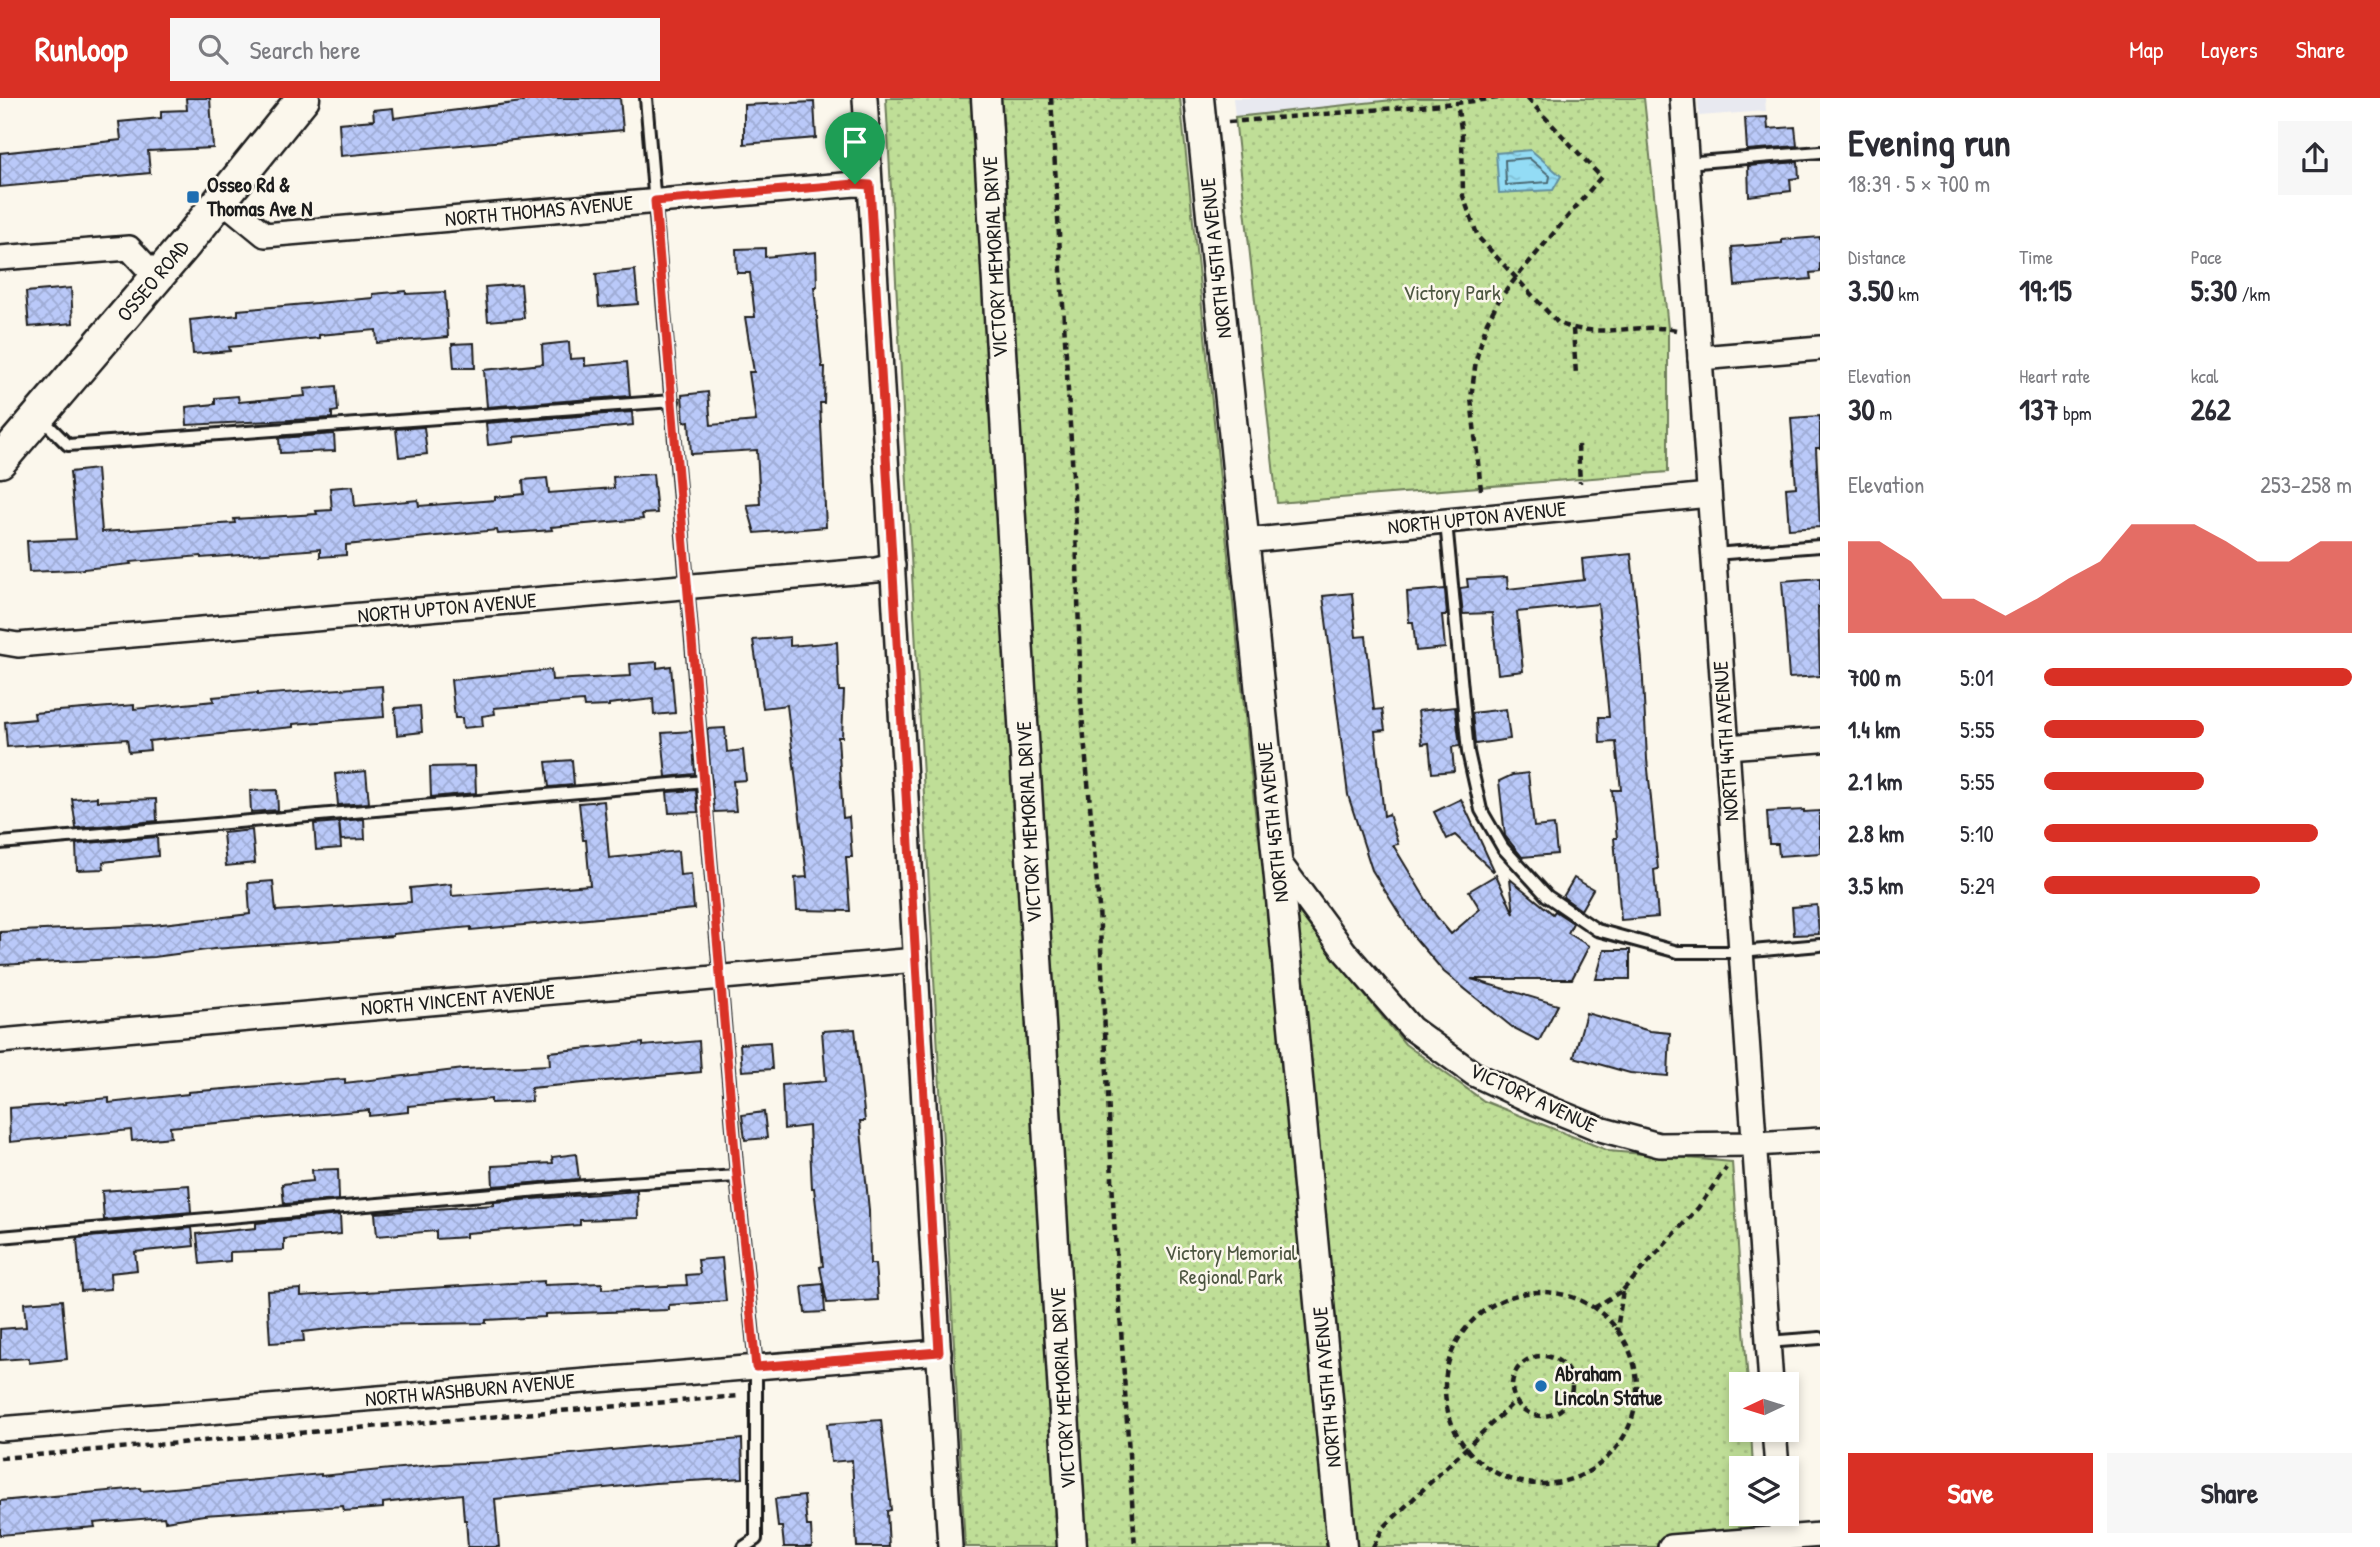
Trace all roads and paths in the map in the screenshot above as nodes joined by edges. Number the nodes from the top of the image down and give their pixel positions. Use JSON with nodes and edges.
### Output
{"nodes":[{"id":1,"x":303,"y":98,"type":"edge"},
{"id":2,"x":646,"y":98,"type":"edge"},
{"id":3,"x":865,"y":98,"type":"edge"},
{"id":4,"x":986,"y":98,"type":"edge"},
{"id":5,"x":1051,"y":98,"type":"edge"},
{"id":6,"x":1199,"y":98,"type":"edge"},
{"id":7,"x":1498,"y":98,"type":"edge"},
{"id":8,"x":1527,"y":98,"type":"edge"},
{"id":9,"x":1682,"y":98,"type":"edge"},
{"id":10,"x":1457,"y":103,"type":"junction"},
{"id":11,"x":1220,"y":124,"type":"dead end"},
{"id":12,"x":1820,"y":152,"type":"edge"},
{"id":13,"x":1686,"y":163,"type":"junction"},
{"id":14,"x":870,"y":185,"type":"junction"},
{"id":15,"x":221,"y":199,"type":"junction"},
{"id":16,"x":655,"y":201,"type":"junction"},
{"id":17,"x":0,"y":258,"type":"edge"},
{"id":18,"x":156,"y":277,"type":"junction"},
{"id":19,"x":1516,"y":279,"type":"junction"},
{"id":20,"x":1573,"y":329,"type":"junction"},
{"id":21,"x":1676,"y":330,"type":"dead end"},
{"id":22,"x":1820,"y":348,"type":"edge"},
{"id":23,"x":1700,"y":358,"type":"junction"},
{"id":24,"x":1576,"y":375,"type":"dead end"},
{"id":25,"x":673,"y":401,"type":"junction"},
{"id":26,"x":39,"y":416,"type":"junction"},
{"id":27,"x":1578,"y":445,"type":"dead end"},
{"id":28,"x":0,"y":461,"type":"edge"},
{"id":29,"x":1580,"y":483,"type":"dead end"},
{"id":30,"x":1481,"y":491,"type":"dead end"},
{"id":31,"x":1709,"y":495,"type":"junction"},
{"id":32,"x":1446,"y":522,"type":"junction"},
{"id":33,"x":1244,"y":541,"type":"junction"},
{"id":34,"x":1820,"y":545,"type":"edge"},
{"id":35,"x":1713,"y":554,"type":"junction"},
{"id":36,"x":894,"y":566,"type":"junction"},
{"id":37,"x":689,"y":586,"type":"junction"},
{"id":38,"x":0,"y":642,"type":"edge"},
{"id":39,"x":1820,"y":740,"type":"edge"},
{"id":40,"x":1727,"y":747,"type":"junction"},
{"id":41,"x":705,"y":781,"type":"junction"},
{"id":42,"x":0,"y":843,"type":"edge"},
{"id":43,"x":1278,"y":861,"type":"junction"},
{"id":44,"x":1820,"y":945,"type":"edge"},
{"id":45,"x":1741,"y":952,"type":"junction"},
{"id":46,"x":916,"y":960,"type":"junction"},
{"id":47,"x":720,"y":977,"type":"junction"},
{"id":48,"x":0,"y":1041,"type":"edge"},
{"id":49,"x":1820,"y":1140,"type":"edge"},
{"id":50,"x":1754,"y":1144,"type":"junction"},
{"id":51,"x":1721,"y":1175,"type":"dead end"},
{"id":52,"x":737,"y":1176,"type":"junction"},
{"id":53,"x":0,"y":1237,"type":"edge"},
{"id":54,"x":1623,"y":1290,"type":"junction"},
{"id":55,"x":1594,"y":1308,"type":"junction"},
{"id":56,"x":1617,"y":1330,"type":"junction"},
{"id":57,"x":1820,"y":1338,"type":"edge"},
{"id":58,"x":1768,"y":1342,"type":"junction"},
{"id":59,"x":939,"y":1352,"type":"junction"},
{"id":60,"x":756,"y":1367,"type":"junction"},
{"id":61,"x":1770,"y":1372,"type":"edge"},
{"id":62,"x":755,"y":1394,"type":"junction"},
{"id":63,"x":1515,"y":1401,"type":"junction"},
{"id":64,"x":0,"y":1429,"type":"edge"},
{"id":65,"x":1465,"y":1447,"type":"junction"},
{"id":66,"x":0,"y":1458,"type":"edge"},
{"id":67,"x":1781,"y":1526,"type":"edge"},
{"id":68,"x":1820,"y":1535,"type":"edge"},
{"id":69,"x":1782,"y":1538,"type":"junction"},
{"id":70,"x":744,"y":1547,"type":"edge"},
{"id":71,"x":950,"y":1547,"type":"edge"},
{"id":72,"x":1072,"y":1547,"type":"edge"},
{"id":73,"x":1135,"y":1547,"type":"edge"},
{"id":74,"x":1342,"y":1547,"type":"edge"},
{"id":75,"x":1373,"y":1547,"type":"edge"},
{"id":76,"x":1670,"y":1547,"type":"edge"}],
"edges":[{"from":1,"to":15,"type":"main road","name":"OSSEO ROAD"},
{"from":2,"to":16,"type":"lane"},
{"from":3,"to":14,"type":"street"},
{"from":4,"to":72,"type":"street","name":"VICTORY MEMORIAL DRIVE"},
{"from":5,"to":73,"type":"path"},
{"from":6,"to":33,"type":"street","name":"NORTH 45TH AVENUE"},
{"from":7,"to":10,"type":"path"},
{"from":8,"to":19,"type":"path"},
{"from":9,"to":13,"type":"street","name":"NORTH 44TH AVENUE"},
{"from":10,"to":11,"type":"path"},
{"from":10,"to":19,"type":"path"},
{"from":12,"to":13,"type":"lane"},
{"from":13,"to":23,"type":"street","name":"NORTH 44TH AVENUE"},
{"from":14,"to":16,"type":"street","name":"NORTH THOMAS AVENUE"},
{"from":14,"to":36,"type":"street"},
{"from":15,"to":16,"type":"street","name":"NORTH THOMAS AVENUE"},
{"from":15,"to":18,"type":"main road","name":"OSSEO ROAD"},
{"from":16,"to":25,"type":"lane"},
{"from":17,"to":18,"type":"street"},
{"from":18,"to":26,"type":"main road","name":"OSSEO ROAD"},
{"from":19,"to":20,"type":"path"},
{"from":19,"to":30,"type":"path"},
{"from":20,"to":21,"type":"path"},
{"from":20,"to":24,"type":"path"},
{"from":22,"to":23,"type":"street"},
{"from":23,"to":31,"type":"street","name":"NORTH 44TH AVENUE"},
{"from":25,"to":26,"type":"lane"},
{"from":25,"to":37,"type":"lane"},
{"from":26,"to":28,"type":"main road","name":"OSSEO ROAD"},
{"from":27,"to":29,"type":"path"},
{"from":31,"to":32,"type":"street","name":"NORTH UPTON AVENUE"},
{"from":31,"to":35,"type":"street","name":"NORTH 44TH AVENUE"},
{"from":32,"to":33,"type":"street","name":"NORTH UPTON AVENUE"},
{"from":32,"to":45,"type":"lane"},
{"from":33,"to":43,"type":"street","name":"NORTH 45TH AVENUE"},
{"from":34,"to":35,"type":"lane"},
{"from":35,"to":40,"type":"street","name":"NORTH 44TH AVENUE"},
{"from":36,"to":37,"type":"street","name":"NORTH UPTON AVENUE"},
{"from":36,"to":46,"type":"street"},
{"from":37,"to":38,"type":"street","name":"NORTH UPTON AVENUE"},
{"from":37,"to":41,"type":"lane"},
{"from":39,"to":40,"type":"street"},
{"from":40,"to":45,"type":"street","name":"NORTH 44TH AVENUE"},
{"from":41,"to":42,"type":"lane"},
{"from":41,"to":47,"type":"lane"},
{"from":43,"to":50,"type":"street","name":"VICTORY AVENUE"},
{"from":43,"to":74,"type":"street","name":"NORTH 45TH AVENUE"},
{"from":44,"to":45,"type":"lane"},
{"from":45,"to":50,"type":"street","name":"NORTH 44TH AVENUE"},
{"from":46,"to":47,"type":"street","name":"NORTH VINCENT AVENUE"},
{"from":46,"to":59,"type":"street"},
{"from":47,"to":48,"type":"street","name":"NORTH VINCENT AVENUE"},
{"from":47,"to":52,"type":"lane"},
{"from":49,"to":50,"type":"street"},
{"from":50,"to":58,"type":"street","name":"NORTH 44TH AVENUE"},
{"from":51,"to":54,"type":"path"},
{"from":52,"to":53,"type":"lane"},
{"from":52,"to":60,"type":"lane"},
{"from":54,"to":55,"type":"path"},
{"from":54,"to":56,"type":"path"},
{"from":55,"to":56,"type":"path"},
{"from":55,"to":65,"type":"path"},
{"from":56,"to":65,"type":"path"},
{"from":57,"to":58,"type":"lane"},
{"from":58,"to":61,"type":"street","name":"NORTH 44TH AVENUE"},
{"from":59,"to":60,"type":"street","name":"NORTH WASHBURN AVENUE"},
{"from":59,"to":71,"type":"street"},
{"from":60,"to":62,"type":"lane"},
{"from":60,"to":64,"type":"street","name":"NORTH WASHBURN AVENUE"},
{"from":62,"to":66,"type":"path"},
{"from":62,"to":70,"type":"lane"},
{"from":63,"to":63,"type":"path"},
{"from":63,"to":65,"type":"path"},
{"from":65,"to":75,"type":"path"},
{"from":67,"to":69,"type":"street"},
{"from":68,"to":69,"type":"street"},
{"from":69,"to":76,"type":"street"}]}
